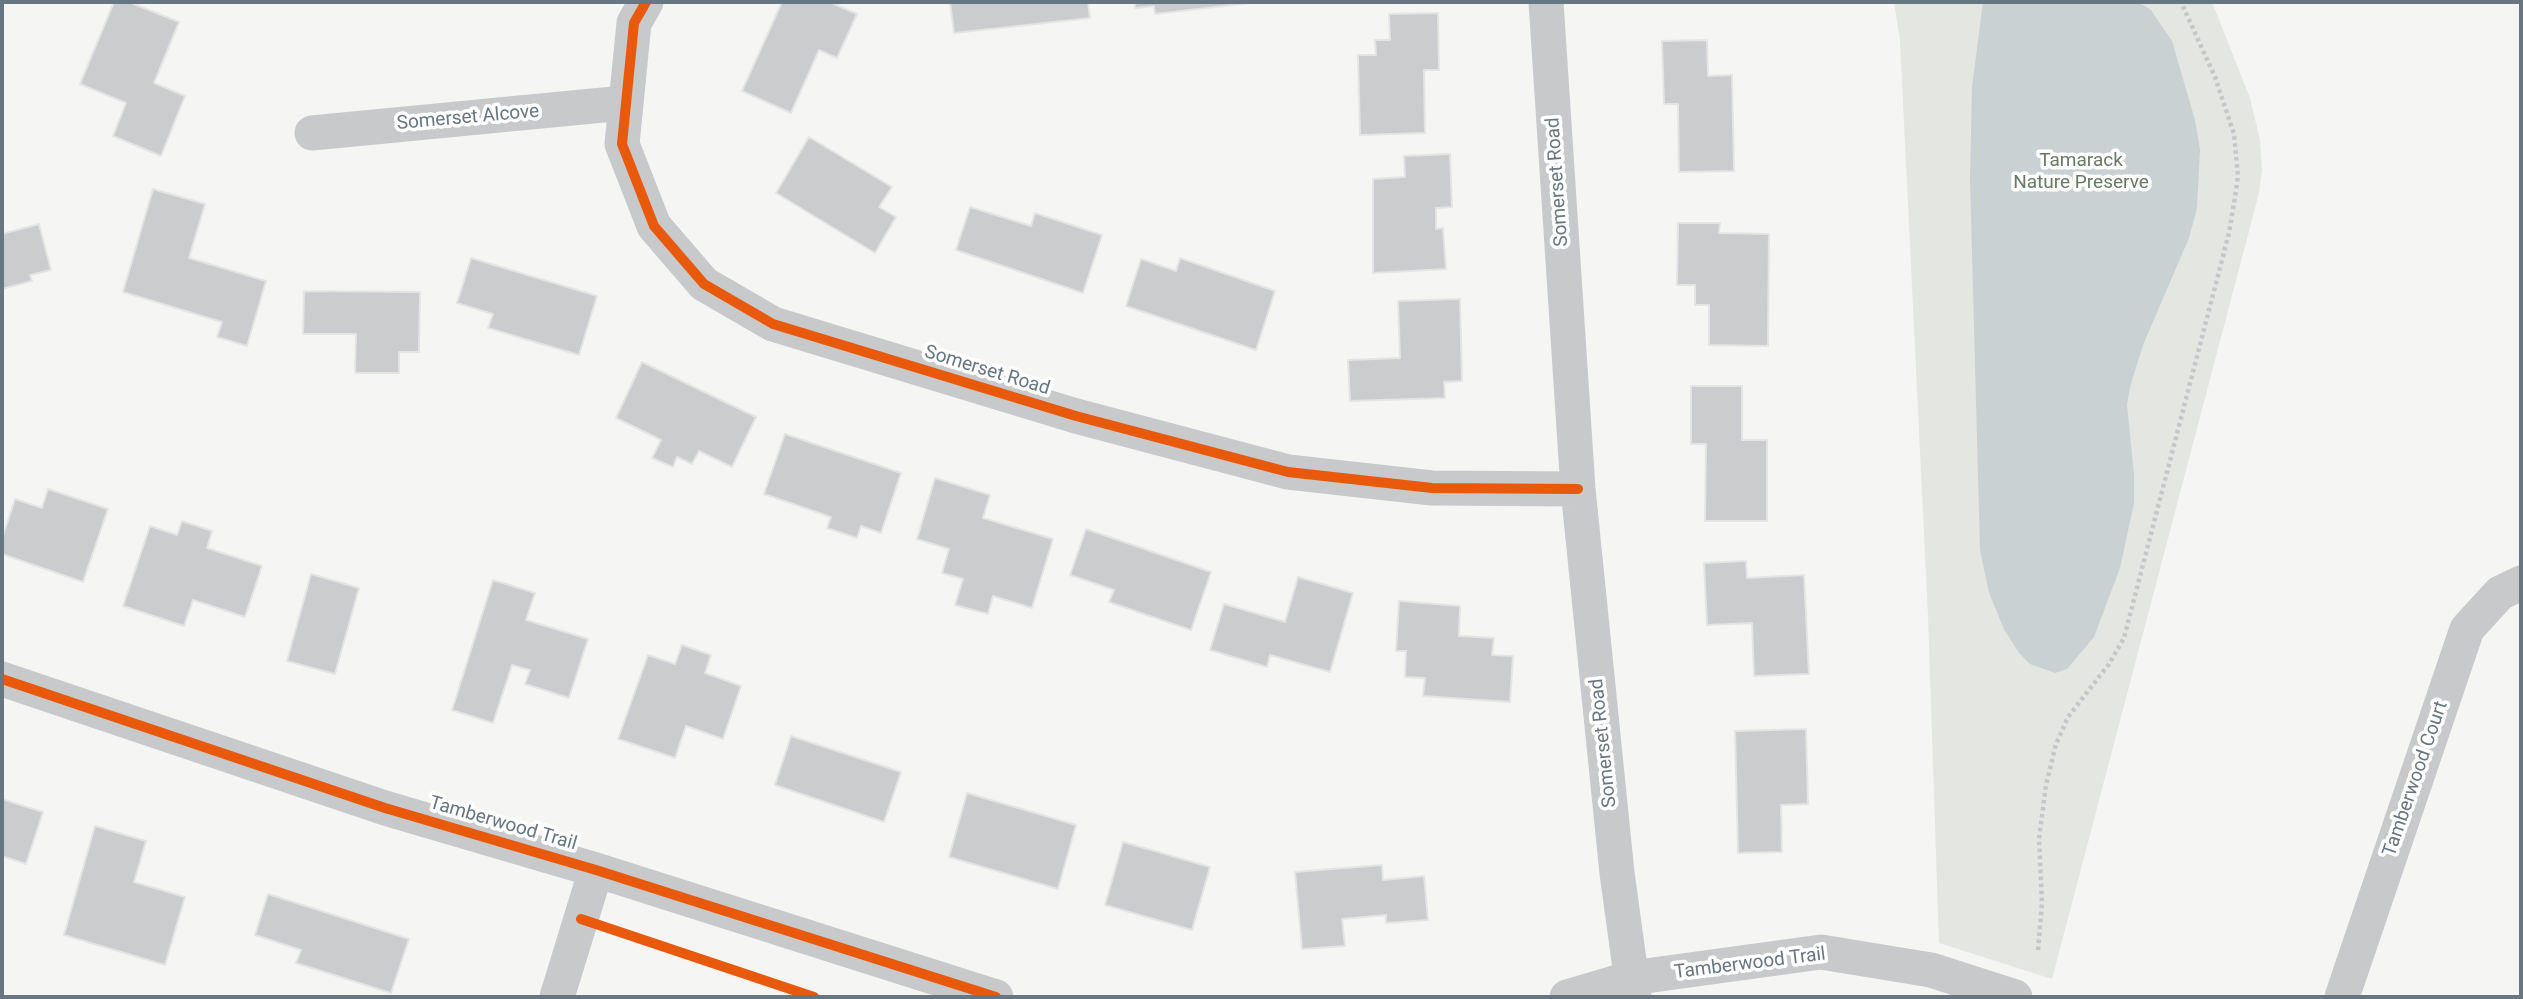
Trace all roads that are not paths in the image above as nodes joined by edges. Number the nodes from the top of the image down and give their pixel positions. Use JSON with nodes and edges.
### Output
{"nodes":[{"id":1,"x":646,"y":2,"type":"edge"},
{"id":2,"x":1546,"y":2,"type":"edge"},
{"id":3,"x":624,"y":103,"type":"junction"},
{"id":4,"x":312,"y":133,"type":"dead end"},
{"id":5,"x":1578,"y":489,"type":"junction"},
{"id":6,"x":2521,"y":583,"type":"edge"},
{"id":7,"x":2,"y":679,"type":"edge"},
{"id":8,"x":596,"y":870,"type":"junction"},
{"id":9,"x":1632,"y":988,"type":"edge"},
{"id":10,"x":557,"y":997,"type":"edge"},
{"id":11,"x":996,"y":997,"type":"edge"},
{"id":12,"x":1567,"y":997,"type":"edge"},
{"id":13,"x":2015,"y":997,"type":"edge"},
{"id":14,"x":2342,"y":997,"type":"edge"}],
"edges":[{"from":1,"to":3,"type":"street","name":"Somerset Road"},
{"from":2,"to":5,"type":"street","name":"Somerset Road"},
{"from":3,"to":4,"type":"street","name":"Somerset Alcove"},
{"from":3,"to":5,"type":"street","name":"Somerset Road"},
{"from":5,"to":9,"type":"street","name":"Somerset Road"},
{"from":6,"to":14,"type":"street","name":"Tamberwood Court"},
{"from":7,"to":8,"type":"street","name":"Tamberwood Trail"},
{"from":8,"to":10,"type":"street"},
{"from":8,"to":11,"type":"street","name":"Tamberwood Trail"},
{"from":9,"to":12,"type":"street","name":"Tamberwood Trail"},
{"from":9,"to":13,"type":"street","name":"Tamberwood Trail"}]}
